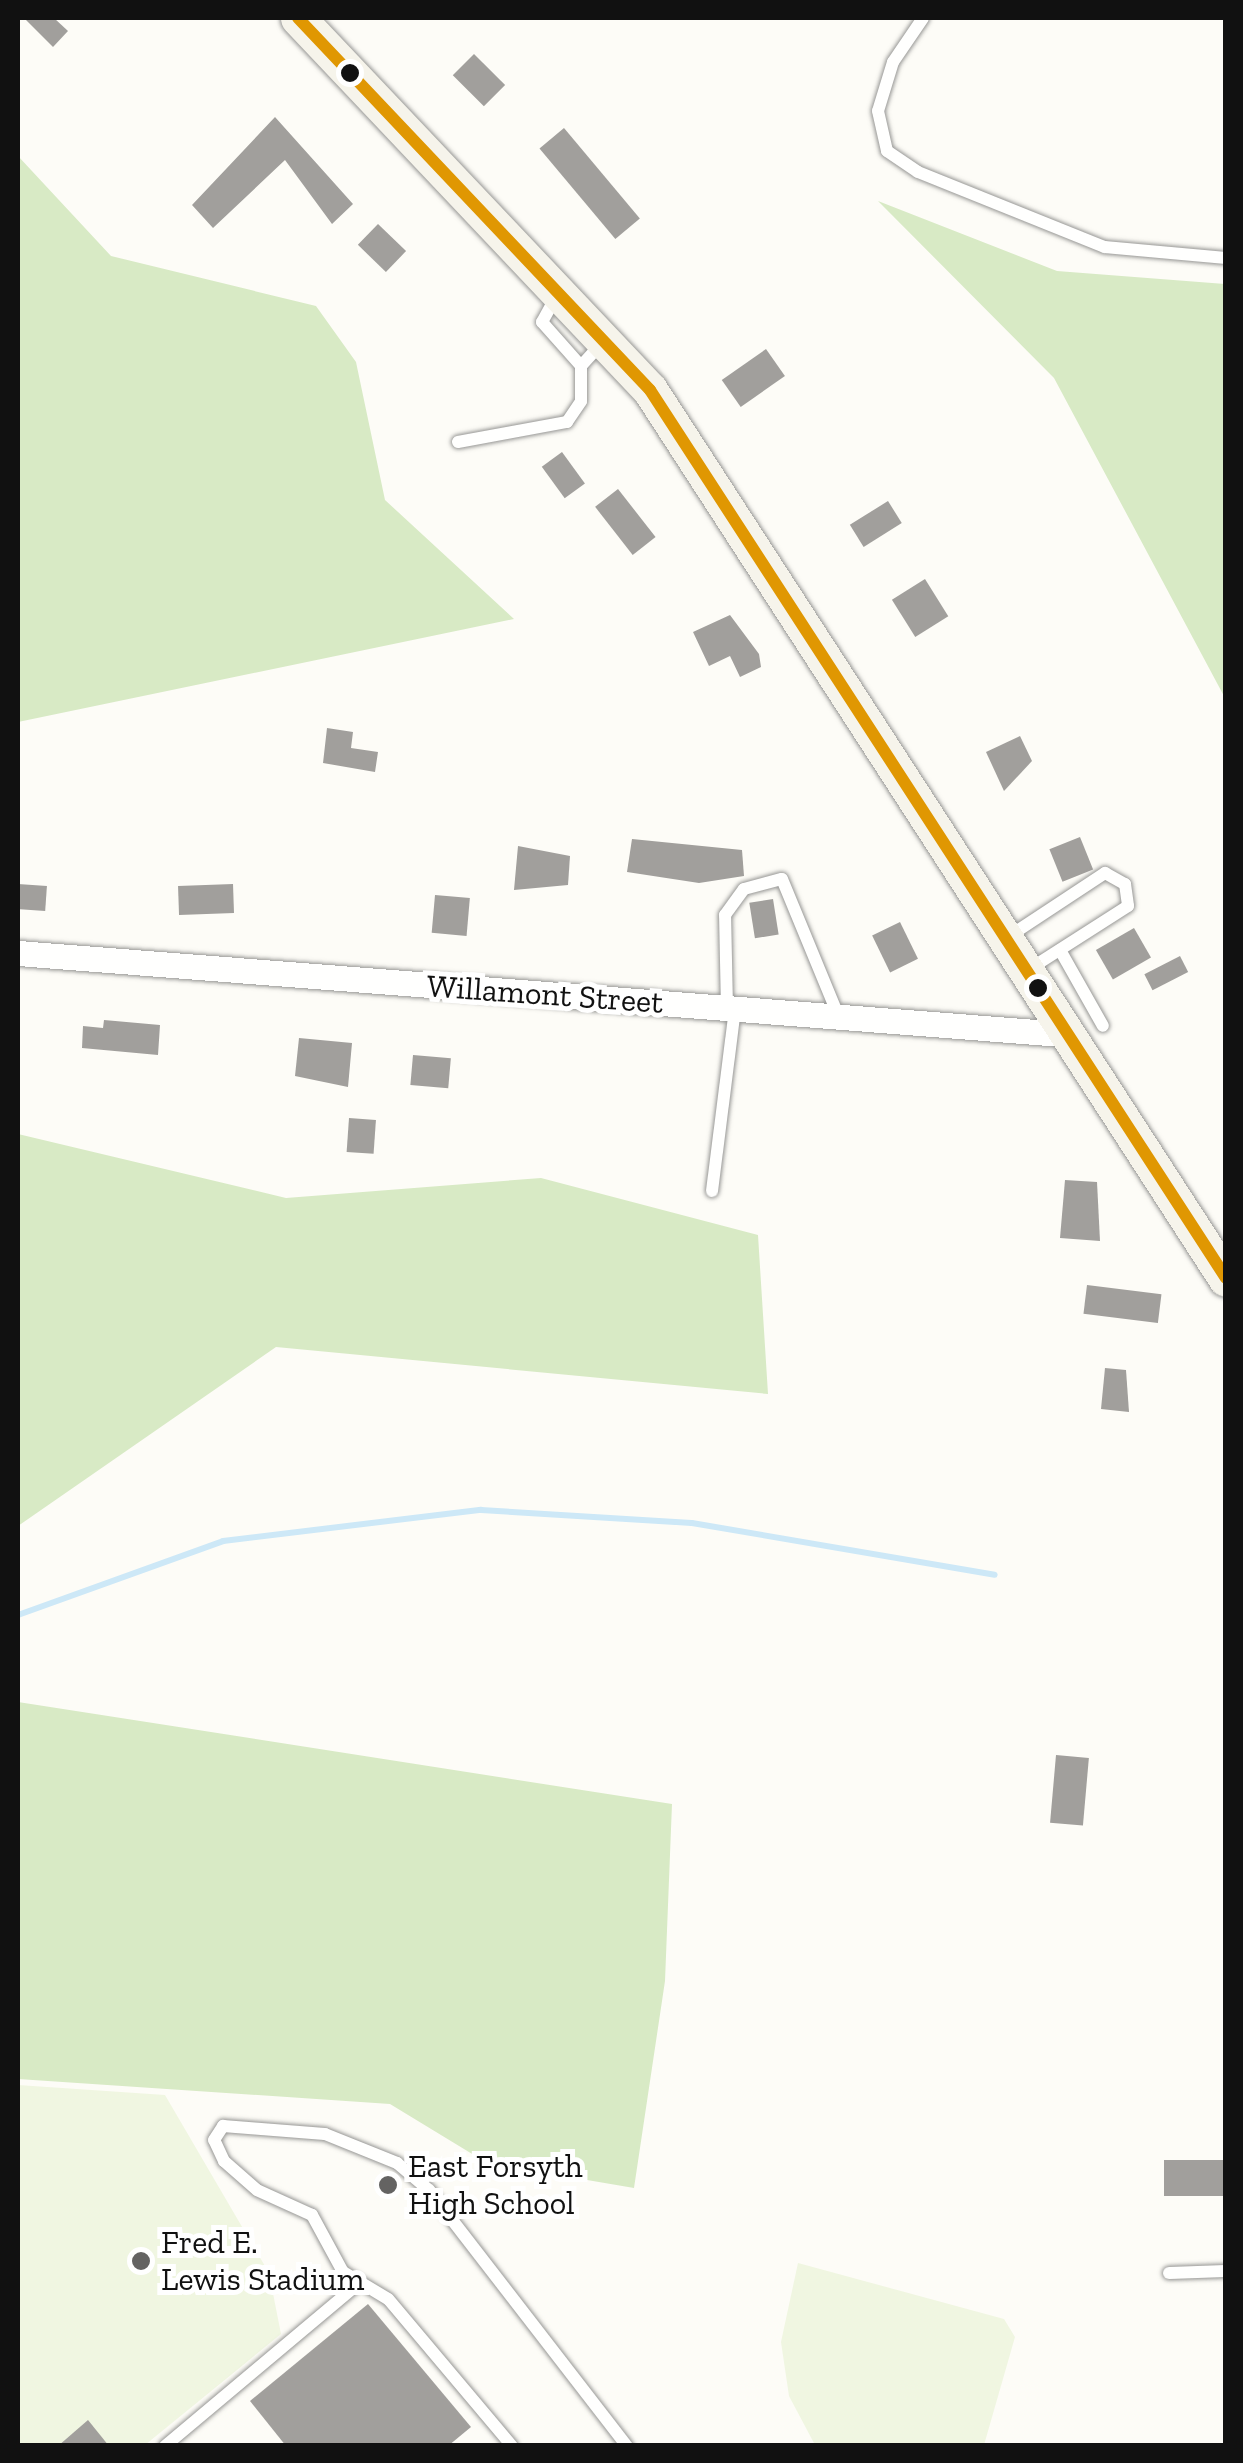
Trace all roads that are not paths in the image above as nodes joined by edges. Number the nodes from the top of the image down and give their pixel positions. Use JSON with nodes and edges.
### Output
{"nodes":[{"id":1,"x":923,"y":18,"type":"edge"},
{"id":2,"x":315,"y":24,"type":"edge"},
{"id":3,"x":1226,"y":258,"type":"edge"},
{"id":4,"x":592,"y":354,"type":"junction"},
{"id":5,"x":458,"y":442,"type":"dead end"},
{"id":6,"x":1011,"y":935,"type":"junction"},
{"id":7,"x":18,"y":953,"type":"edge"},
{"id":8,"x":1046,"y":959,"type":"junction"},
{"id":9,"x":731,"y":1008,"type":"junction"},
{"id":10,"x":839,"y":1016,"type":"junction"},
{"id":11,"x":1088,"y":1030,"type":"junction"},
{"id":12,"x":712,"y":1191,"type":"dead end"},
{"id":13,"x":1226,"y":1279,"type":"edge"},
{"id":14,"x":1226,"y":2270,"type":"edge"},
{"id":15,"x":1169,"y":2272,"type":"dead end"},
{"id":16,"x":358,"y":2284,"type":"junction"},
{"id":17,"x":165,"y":2446,"type":"edge"},
{"id":18,"x":512,"y":2446,"type":"edge"},
{"id":19,"x":627,"y":2446,"type":"edge"}],
"edges":[{"from":1,"to":3,"type":"lane"},
{"from":2,"to":4,"type":"main road"},
{"from":4,"to":5,"type":"lane"},
{"from":4,"to":6,"type":"main road"},
{"from":6,"to":8,"type":"main road"},
{"from":6,"to":8,"type":"lane"},
{"from":7,"to":9,"type":"street","name":"Willamont Street"},
{"from":8,"to":11,"type":"main road"},
{"from":9,"to":10,"type":"street","name":"Willamont Street"},
{"from":9,"to":10,"type":"lane"},
{"from":9,"to":12,"type":"lane"},
{"from":10,"to":11,"type":"street","name":"Willamont Street"},
{"from":11,"to":13,"type":"main road"},
{"from":14,"to":15,"type":"lane"},
{"from":16,"to":17,"type":"lane"},
{"from":16,"to":18,"type":"lane"},
{"from":16,"to":19,"type":"lane"}]}
